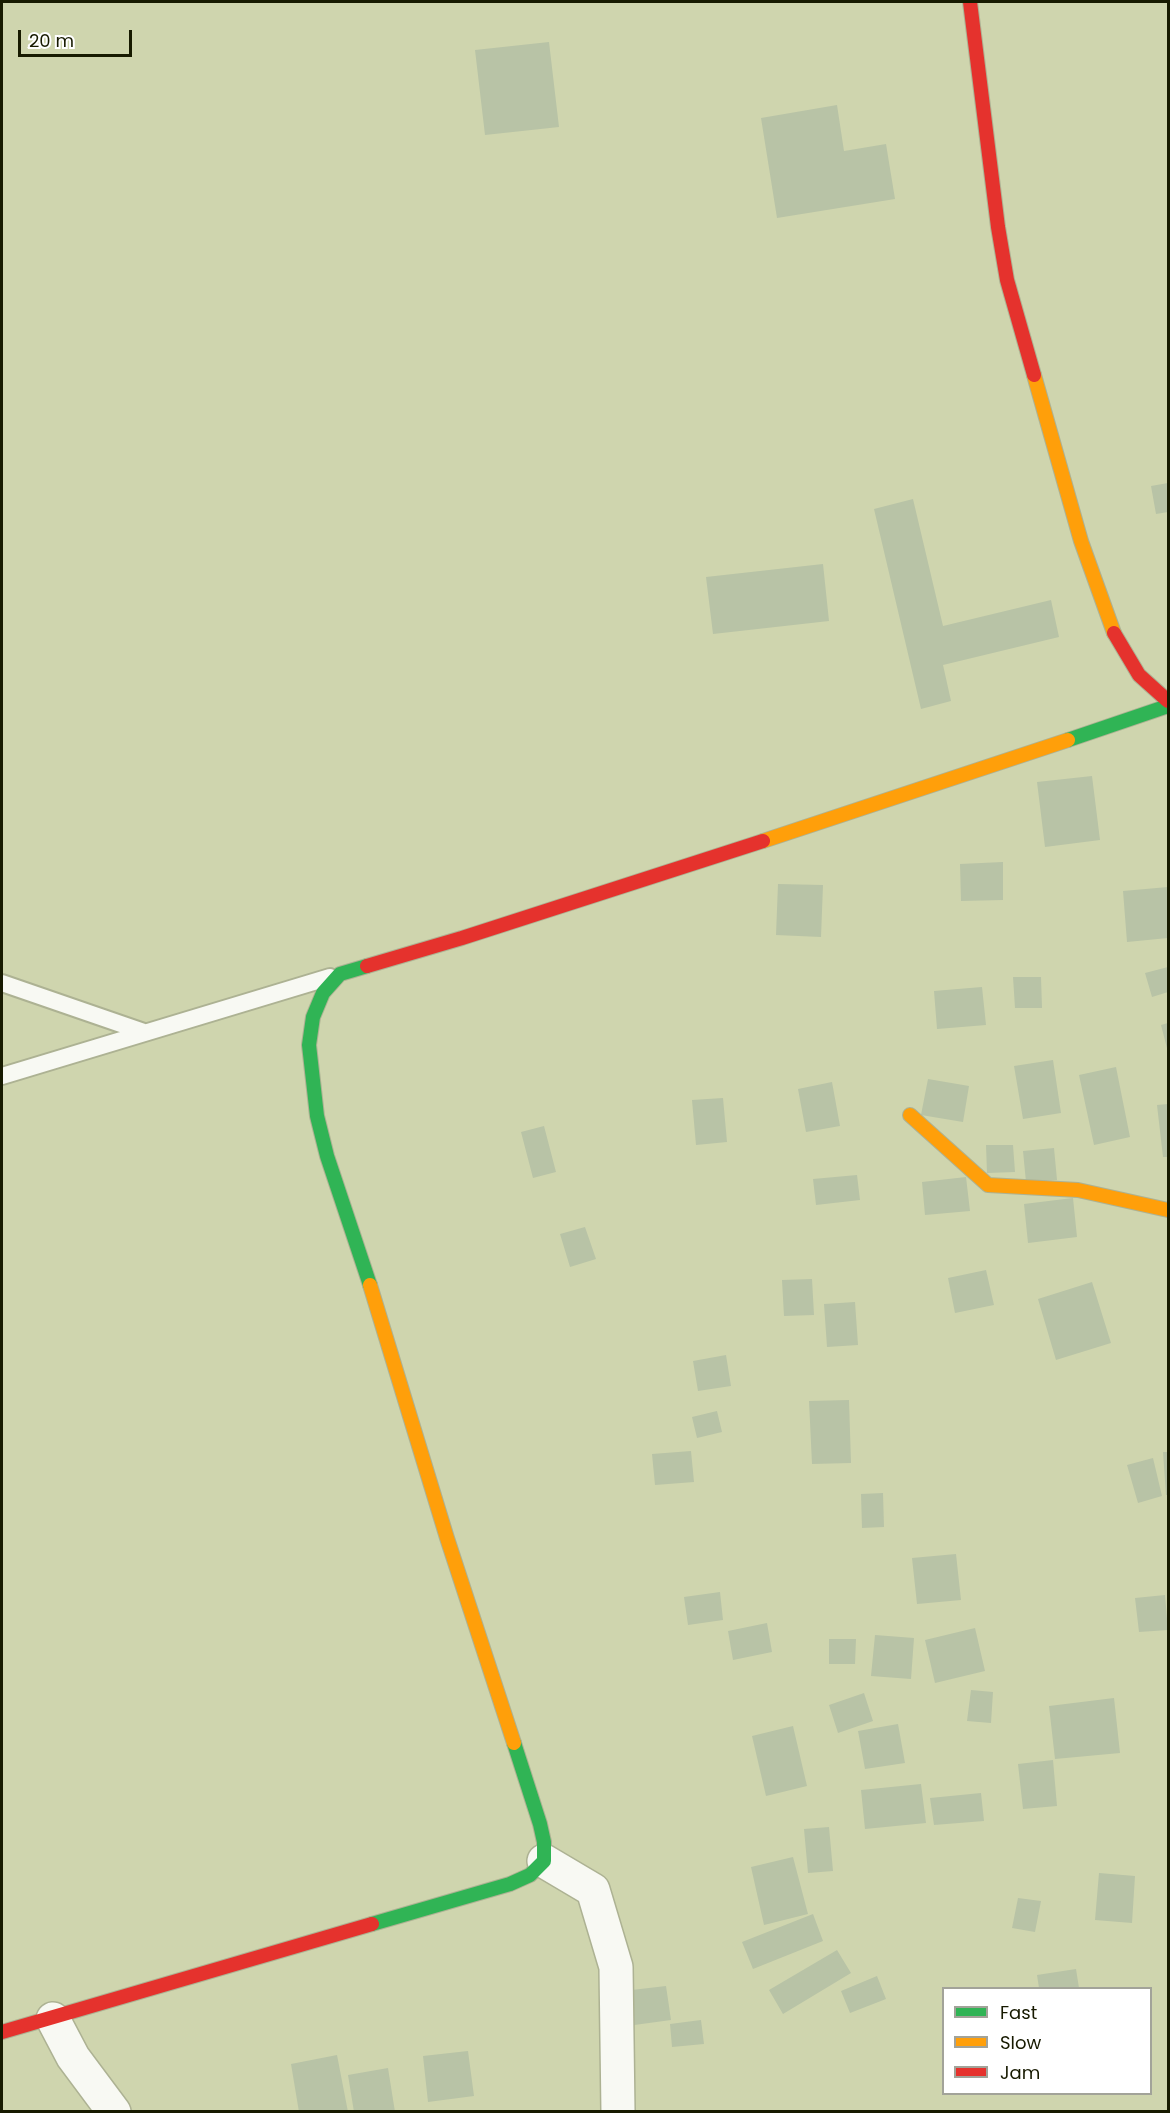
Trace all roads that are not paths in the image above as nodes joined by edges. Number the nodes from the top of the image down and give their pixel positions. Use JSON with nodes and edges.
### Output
{"nodes":[{"id":1,"x":970,"y":2,"type":"edge"},
{"id":2,"x":1168,"y":701,"type":"edge"},
{"id":3,"x":1168,"y":706,"type":"edge"},
{"id":4,"x":340,"y":974,"type":"junction"},
{"id":5,"x":2,"y":983,"type":"edge"},
{"id":6,"x":144,"y":1032,"type":"junction"},
{"id":7,"x":2,"y":1076,"type":"edge"},
{"id":8,"x":910,"y":1115,"type":"dead end"},
{"id":9,"x":1168,"y":1210,"type":"edge"},
{"id":10,"x":544,"y":1861,"type":"junction"},
{"id":11,"x":53,"y":2019,"type":"junction"},
{"id":12,"x":2,"y":2032,"type":"edge"},
{"id":13,"x":114,"y":2112,"type":"edge"},
{"id":14,"x":618,"y":2112,"type":"edge"}],
"edges":[{"from":1,"to":2,"type":"street"},
{"from":3,"to":4,"type":"street"},
{"from":4,"to":6,"type":"lane"},
{"from":4,"to":10,"type":"street"},
{"from":5,"to":6,"type":"lane"},
{"from":6,"to":7,"type":"lane"},
{"from":8,"to":9,"type":"street"},
{"from":10,"to":11,"type":"street"},
{"from":10,"to":14,"type":"street"},
{"from":11,"to":12,"type":"street"},
{"from":11,"to":13,"type":"street"}]}
